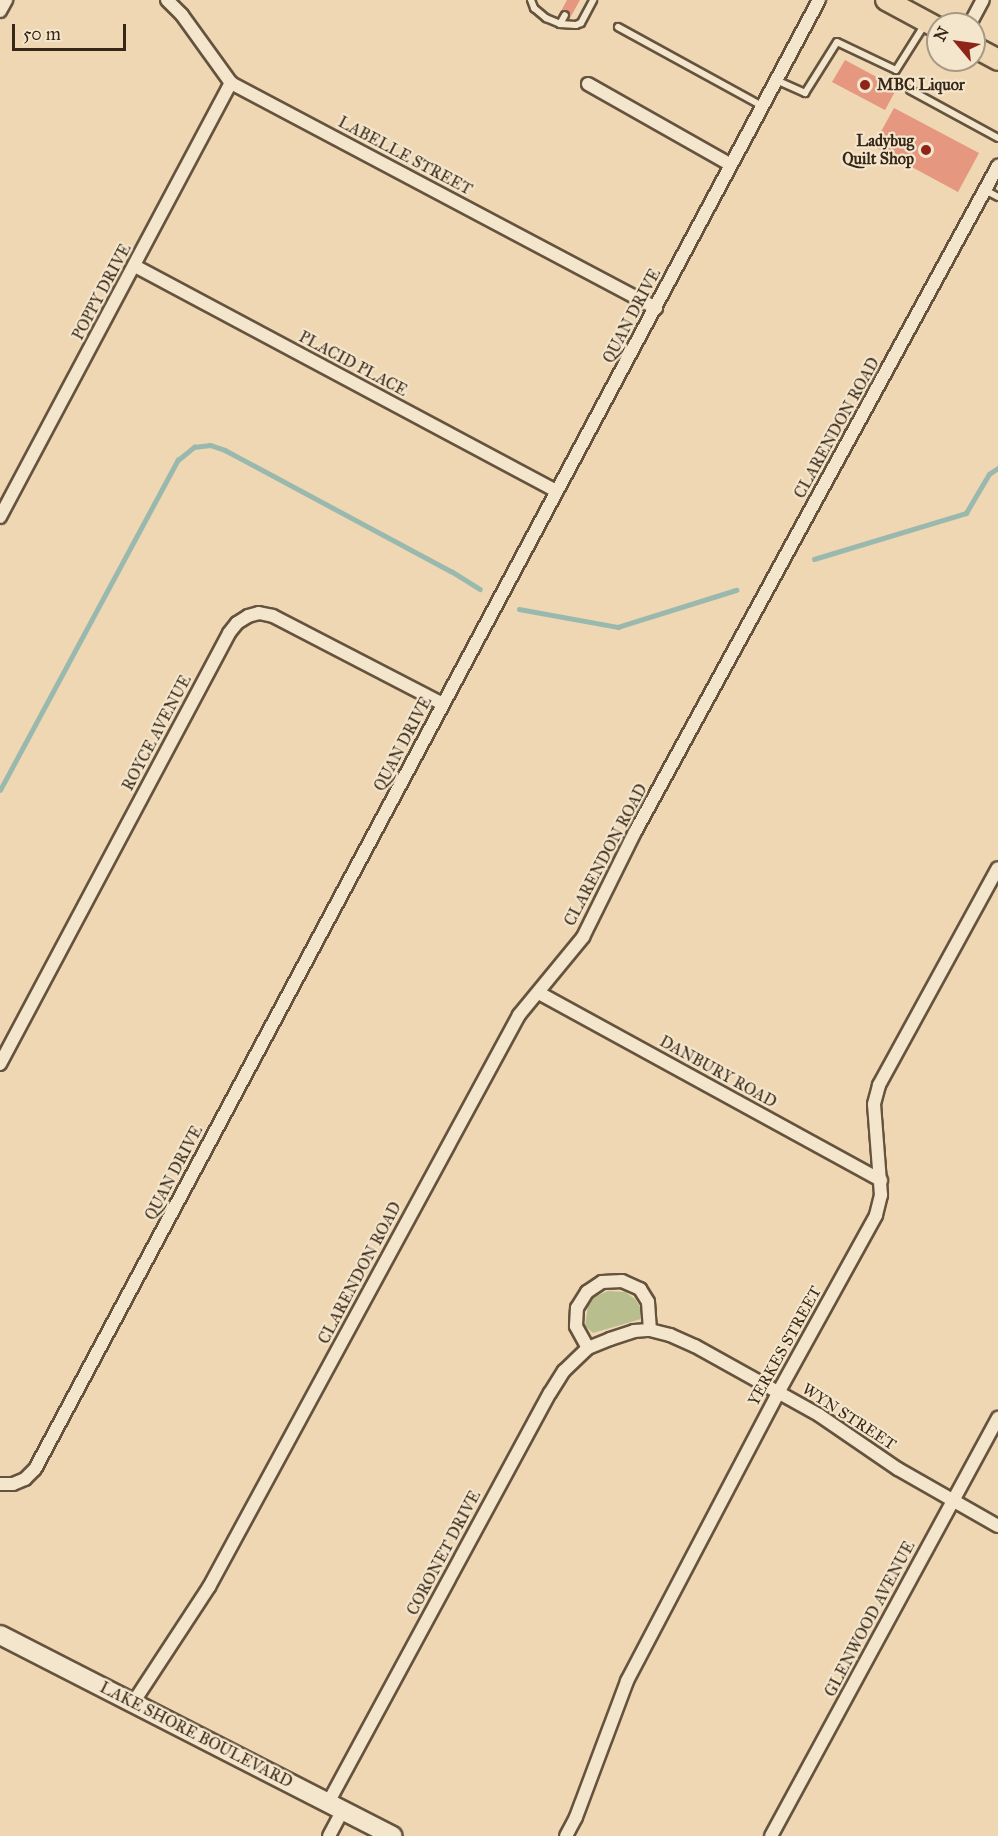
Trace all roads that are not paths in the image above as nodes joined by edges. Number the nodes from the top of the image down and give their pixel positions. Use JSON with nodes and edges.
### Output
{"nodes":[{"id":1,"x":6,"y":0,"type":"edge"},
{"id":2,"x":167,"y":0,"type":"edge"},
{"id":3,"x":531,"y":0,"type":"edge"},
{"id":4,"x":593,"y":0,"type":"edge"},
{"id":5,"x":819,"y":0,"type":"edge"},
{"id":6,"x":886,"y":0,"type":"edge"},
{"id":7,"x":0,"y":11,"type":"edge"},
{"id":8,"x":564,"y":15,"type":"dead end"},
{"id":9,"x":926,"y":21,"type":"edge"},
{"id":10,"x":560,"y":24,"type":"junction"},
{"id":11,"x":618,"y":27,"type":"dead end"},
{"id":12,"x":926,"y":32,"type":"edge"},
{"id":13,"x":776,"y":80,"type":"junction"},
{"id":14,"x":231,"y":83,"type":"junction"},
{"id":15,"x":588,"y":84,"type":"dead end"},
{"id":16,"x":910,"y":90,"type":"dead end"},
{"id":17,"x":763,"y":106,"type":"junction"},
{"id":18,"x":998,"y":138,"type":"edge"},
{"id":19,"x":731,"y":165,"type":"junction"},
{"id":20,"x":998,"y":166,"type":"edge"},
{"id":21,"x":985,"y":190,"type":"junction"},
{"id":22,"x":998,"y":197,"type":"edge"},
{"id":23,"x":135,"y":266,"type":"junction"},
{"id":24,"x":656,"y":308,"type":"junction"},
{"id":25,"x":557,"y":491,"type":"junction"},
{"id":26,"x":0,"y":517,"type":"edge"},
{"id":27,"x":442,"y":705,"type":"junction"},
{"id":28,"x":998,"y":868,"type":"edge"},
{"id":29,"x":539,"y":993,"type":"junction"},
{"id":30,"x":0,"y":1064,"type":"edge"},
{"id":31,"x":881,"y":1180,"type":"junction"},
{"id":32,"x":650,"y":1330,"type":"junction"},
{"id":33,"x":610,"y":1339,"type":"joint"},
{"id":34,"x":588,"y":1348,"type":"junction"},
{"id":35,"x":779,"y":1391,"type":"junction"},
{"id":36,"x":998,"y":1418,"type":"edge"},
{"id":37,"x":0,"y":1484,"type":"edge"},
{"id":38,"x":952,"y":1501,"type":"junction"},
{"id":39,"x":998,"y":1526,"type":"edge"},
{"id":40,"x":0,"y":1635,"type":"edge"},
{"id":41,"x":133,"y":1703,"type":"junction"},
{"id":42,"x":335,"y":1807,"type":"junction"},
{"id":43,"x":329,"y":1836,"type":"edge"},
{"id":44,"x":393,"y":1836,"type":"edge"},
{"id":45,"x":566,"y":1836,"type":"edge"},
{"id":46,"x":771,"y":1836,"type":"edge"}],
"edges":[{"from":1,"to":7,"type":"street"},
{"from":2,"to":14,"type":"street","name":"LABELLE STREET"},
{"from":3,"to":10,"type":"lane"},
{"from":4,"to":10,"type":"lane"},
{"from":5,"to":13,"type":"street","name":"QUAN DRIVE"},
{"from":6,"to":9,"type":"main road"},
{"from":8,"to":10,"type":"lane"},
{"from":11,"to":17,"type":"lane"},
{"from":12,"to":13,"type":"lane"},
{"from":13,"to":17,"type":"street","name":"QUAN DRIVE"},
{"from":14,"to":23,"type":"street","name":"POPPY DRIVE"},
{"from":14,"to":24,"type":"street","name":"LABELLE STREET"},
{"from":15,"to":19,"type":"street"},
{"from":16,"to":18,"type":"lane"},
{"from":17,"to":19,"type":"street","name":"QUAN DRIVE"},
{"from":19,"to":24,"type":"street","name":"QUAN DRIVE"},
{"from":20,"to":21,"type":"street","name":"CLARENDON ROAD"},
{"from":21,"to":22,"type":"lane"},
{"from":21,"to":29,"type":"street","name":"CLARENDON ROAD"},
{"from":23,"to":25,"type":"street","name":"PLACID PLACE"},
{"from":23,"to":26,"type":"street","name":"POPPY DRIVE"},
{"from":24,"to":25,"type":"street","name":"QUAN DRIVE"},
{"from":25,"to":27,"type":"street","name":"QUAN DRIVE"},
{"from":27,"to":30,"type":"street","name":"ROYCE AVENUE"},
{"from":27,"to":37,"type":"street","name":"QUAN DRIVE"},
{"from":28,"to":31,"type":"street","name":"YERKES STREET"},
{"from":29,"to":31,"type":"street","name":"DANBURY ROAD"},
{"from":29,"to":41,"type":"street","name":"CLARENDON ROAD"},
{"from":31,"to":35,"type":"street","name":"YERKES STREET"},
{"from":32,"to":33,"type":"street","name":"WYN STREET"},
{"from":32,"to":34,"type":"street"},
{"from":32,"to":35,"type":"street","name":"WYN STREET"},
{"from":33,"to":34,"type":"street","name":"CORONET DRIVE"},
{"from":34,"to":42,"type":"street","name":"CORONET DRIVE"},
{"from":35,"to":38,"type":"street","name":"WYN STREET"},
{"from":35,"to":45,"type":"street","name":"YERKES STREET"},
{"from":36,"to":38,"type":"street","name":"GLENWOOD AVENUE"},
{"from":38,"to":39,"type":"street","name":"WYN STREET"},
{"from":38,"to":46,"type":"street","name":"GLENWOOD AVENUE"},
{"from":40,"to":41,"type":"street","name":"LAKE SHORE BOULEVARD"},
{"from":41,"to":42,"type":"street","name":"LAKE SHORE BOULEVARD"},
{"from":42,"to":43,"type":"street","name":"CORONET DRIVE"},
{"from":42,"to":44,"type":"street","name":"LAKE SHORE BOULEVARD"}]}
